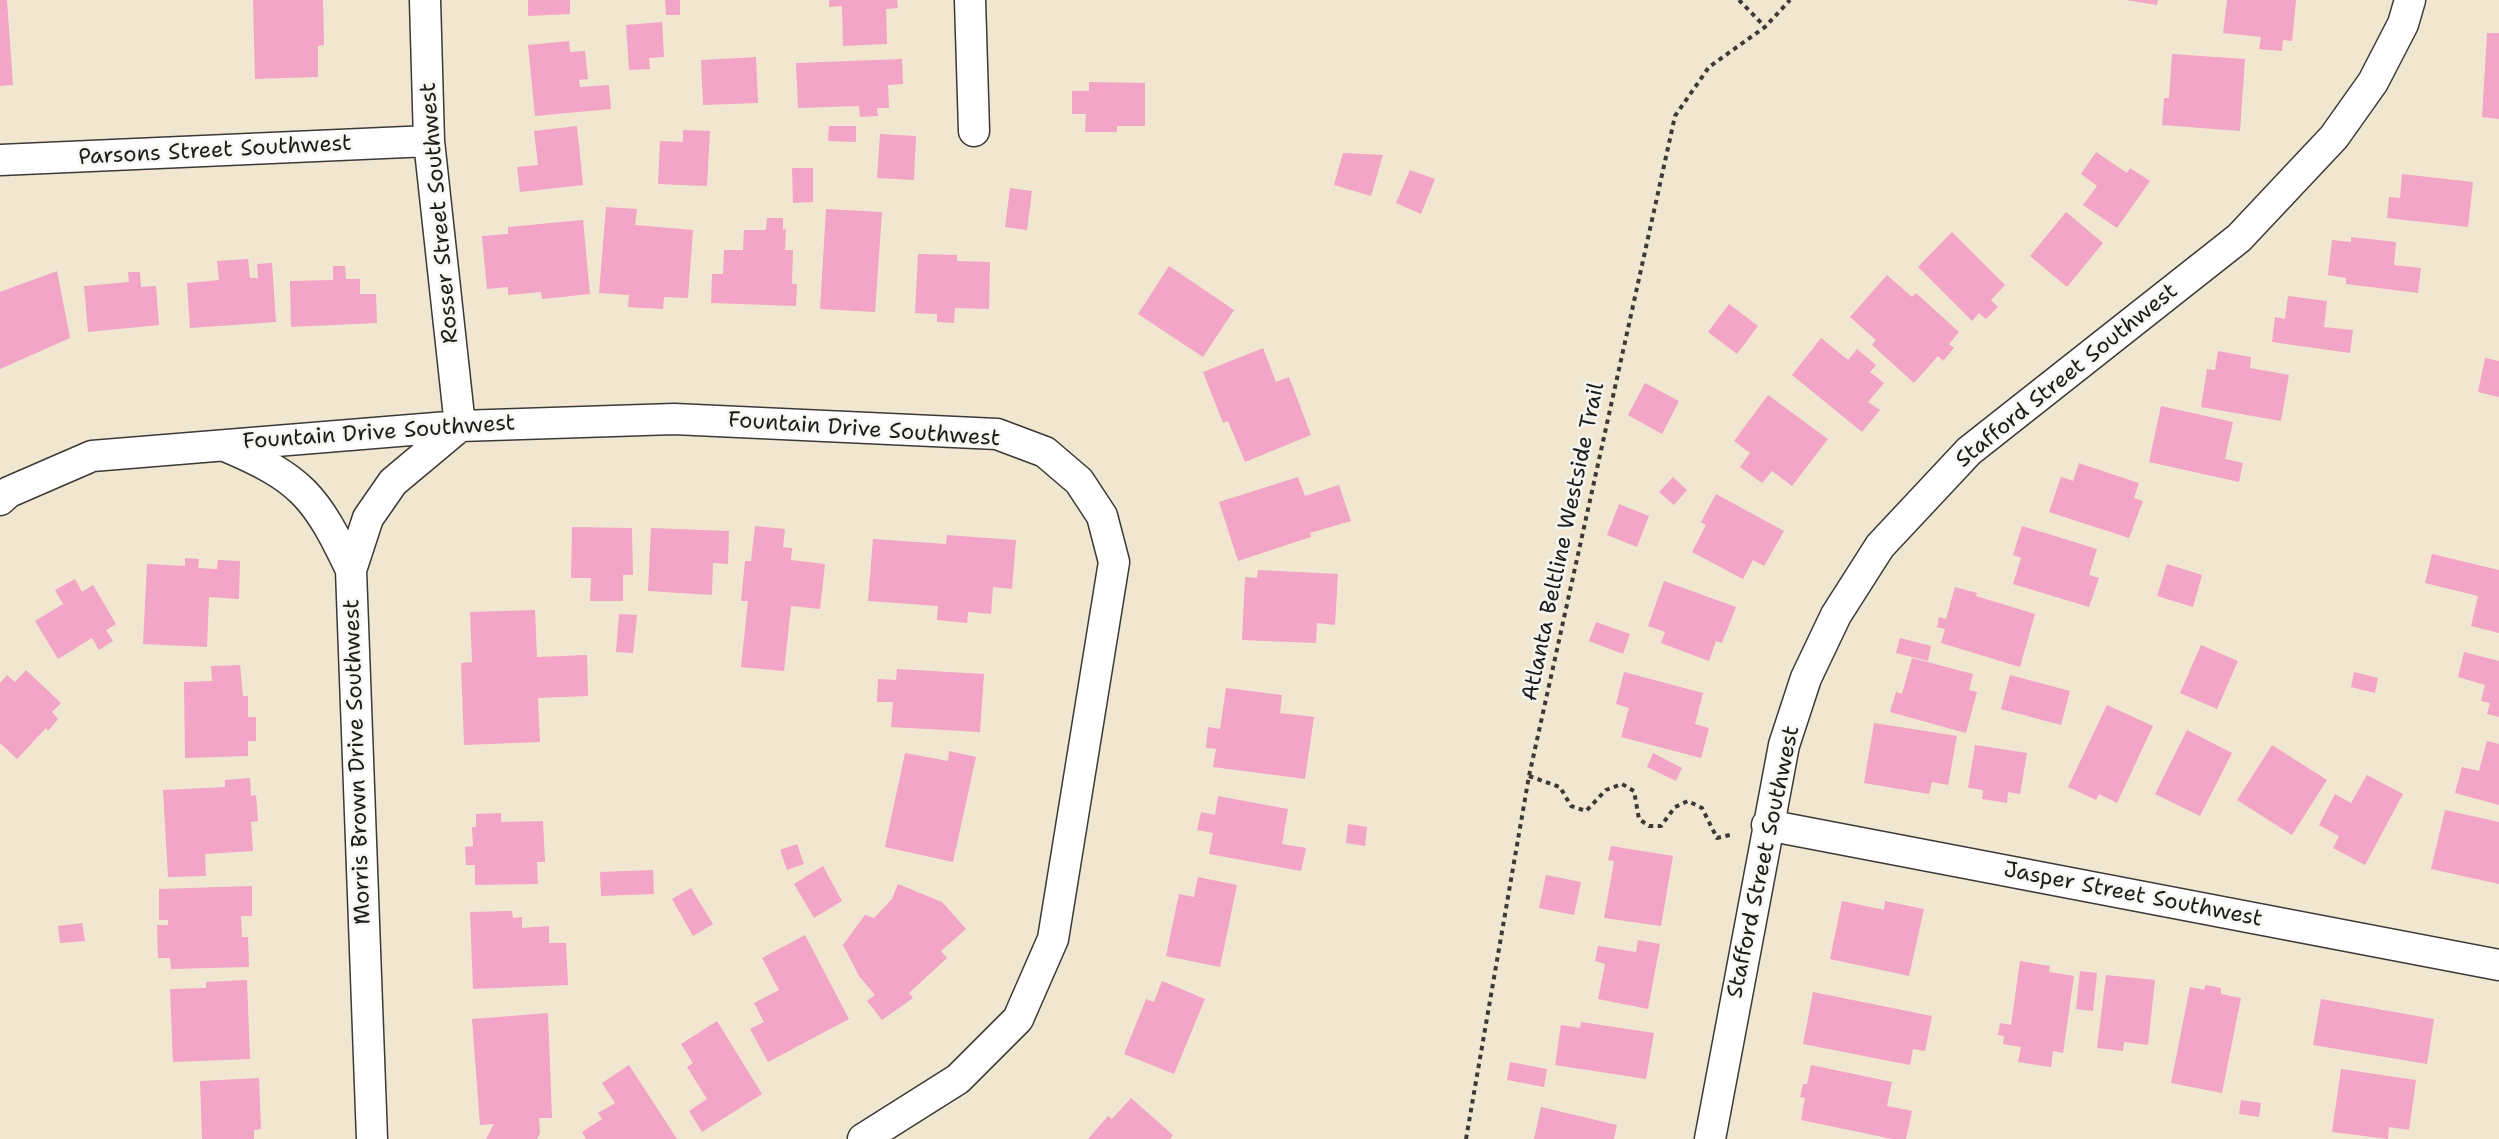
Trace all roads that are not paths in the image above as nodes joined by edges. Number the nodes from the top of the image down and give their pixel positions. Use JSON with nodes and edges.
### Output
{"nodes":[{"id":1,"x":425,"y":0,"type":"edge"},
{"id":2,"x":970,"y":0,"type":"edge"},
{"id":3,"x":2410,"y":0,"type":"edge"},
{"id":4,"x":974,"y":132,"type":"dead end"},
{"id":5,"x":429,"y":141,"type":"junction"},
{"id":6,"x":0,"y":160,"type":"edge"},
{"id":7,"x":460,"y":426,"type":"junction"},
{"id":8,"x":219,"y":444,"type":"junction"},
{"id":9,"x":0,"y":500,"type":"edge"},
{"id":10,"x":351,"y":570,"type":"junction"},
{"id":11,"x":1767,"y":825,"type":"junction"},
{"id":12,"x":2499,"y":965,"type":"edge"},
{"id":13,"x":372,"y":1139,"type":"edge"},
{"id":14,"x":863,"y":1139,"type":"edge"},
{"id":15,"x":1710,"y":1139,"type":"edge"}],
"edges":[{"from":1,"to":5,"type":"street","name":"Rosser Street Southwest"},
{"from":2,"to":4,"type":"street"},
{"from":3,"to":11,"type":"street","name":"Stafford Street Southwest"},
{"from":5,"to":6,"type":"street","name":"Parsons Street Southwest"},
{"from":5,"to":7,"type":"street","name":"Rosser Street Southwest"},
{"from":7,"to":8,"type":"street","name":"Fountain Drive Southwest"},
{"from":7,"to":10,"type":"street","name":"Morris Brown Drive Southwest"},
{"from":7,"to":14,"type":"street","name":"Fountain Drive Southwest"},
{"from":8,"to":9,"type":"street","name":"Fountain Drive Southwest"},
{"from":8,"to":10,"type":"street"},
{"from":10,"to":13,"type":"street","name":"Morris Brown Drive Southwest"},
{"from":11,"to":12,"type":"street","name":"Jasper Street Southwest"},
{"from":11,"to":15,"type":"street","name":"Stafford Street Southwest"}]}
